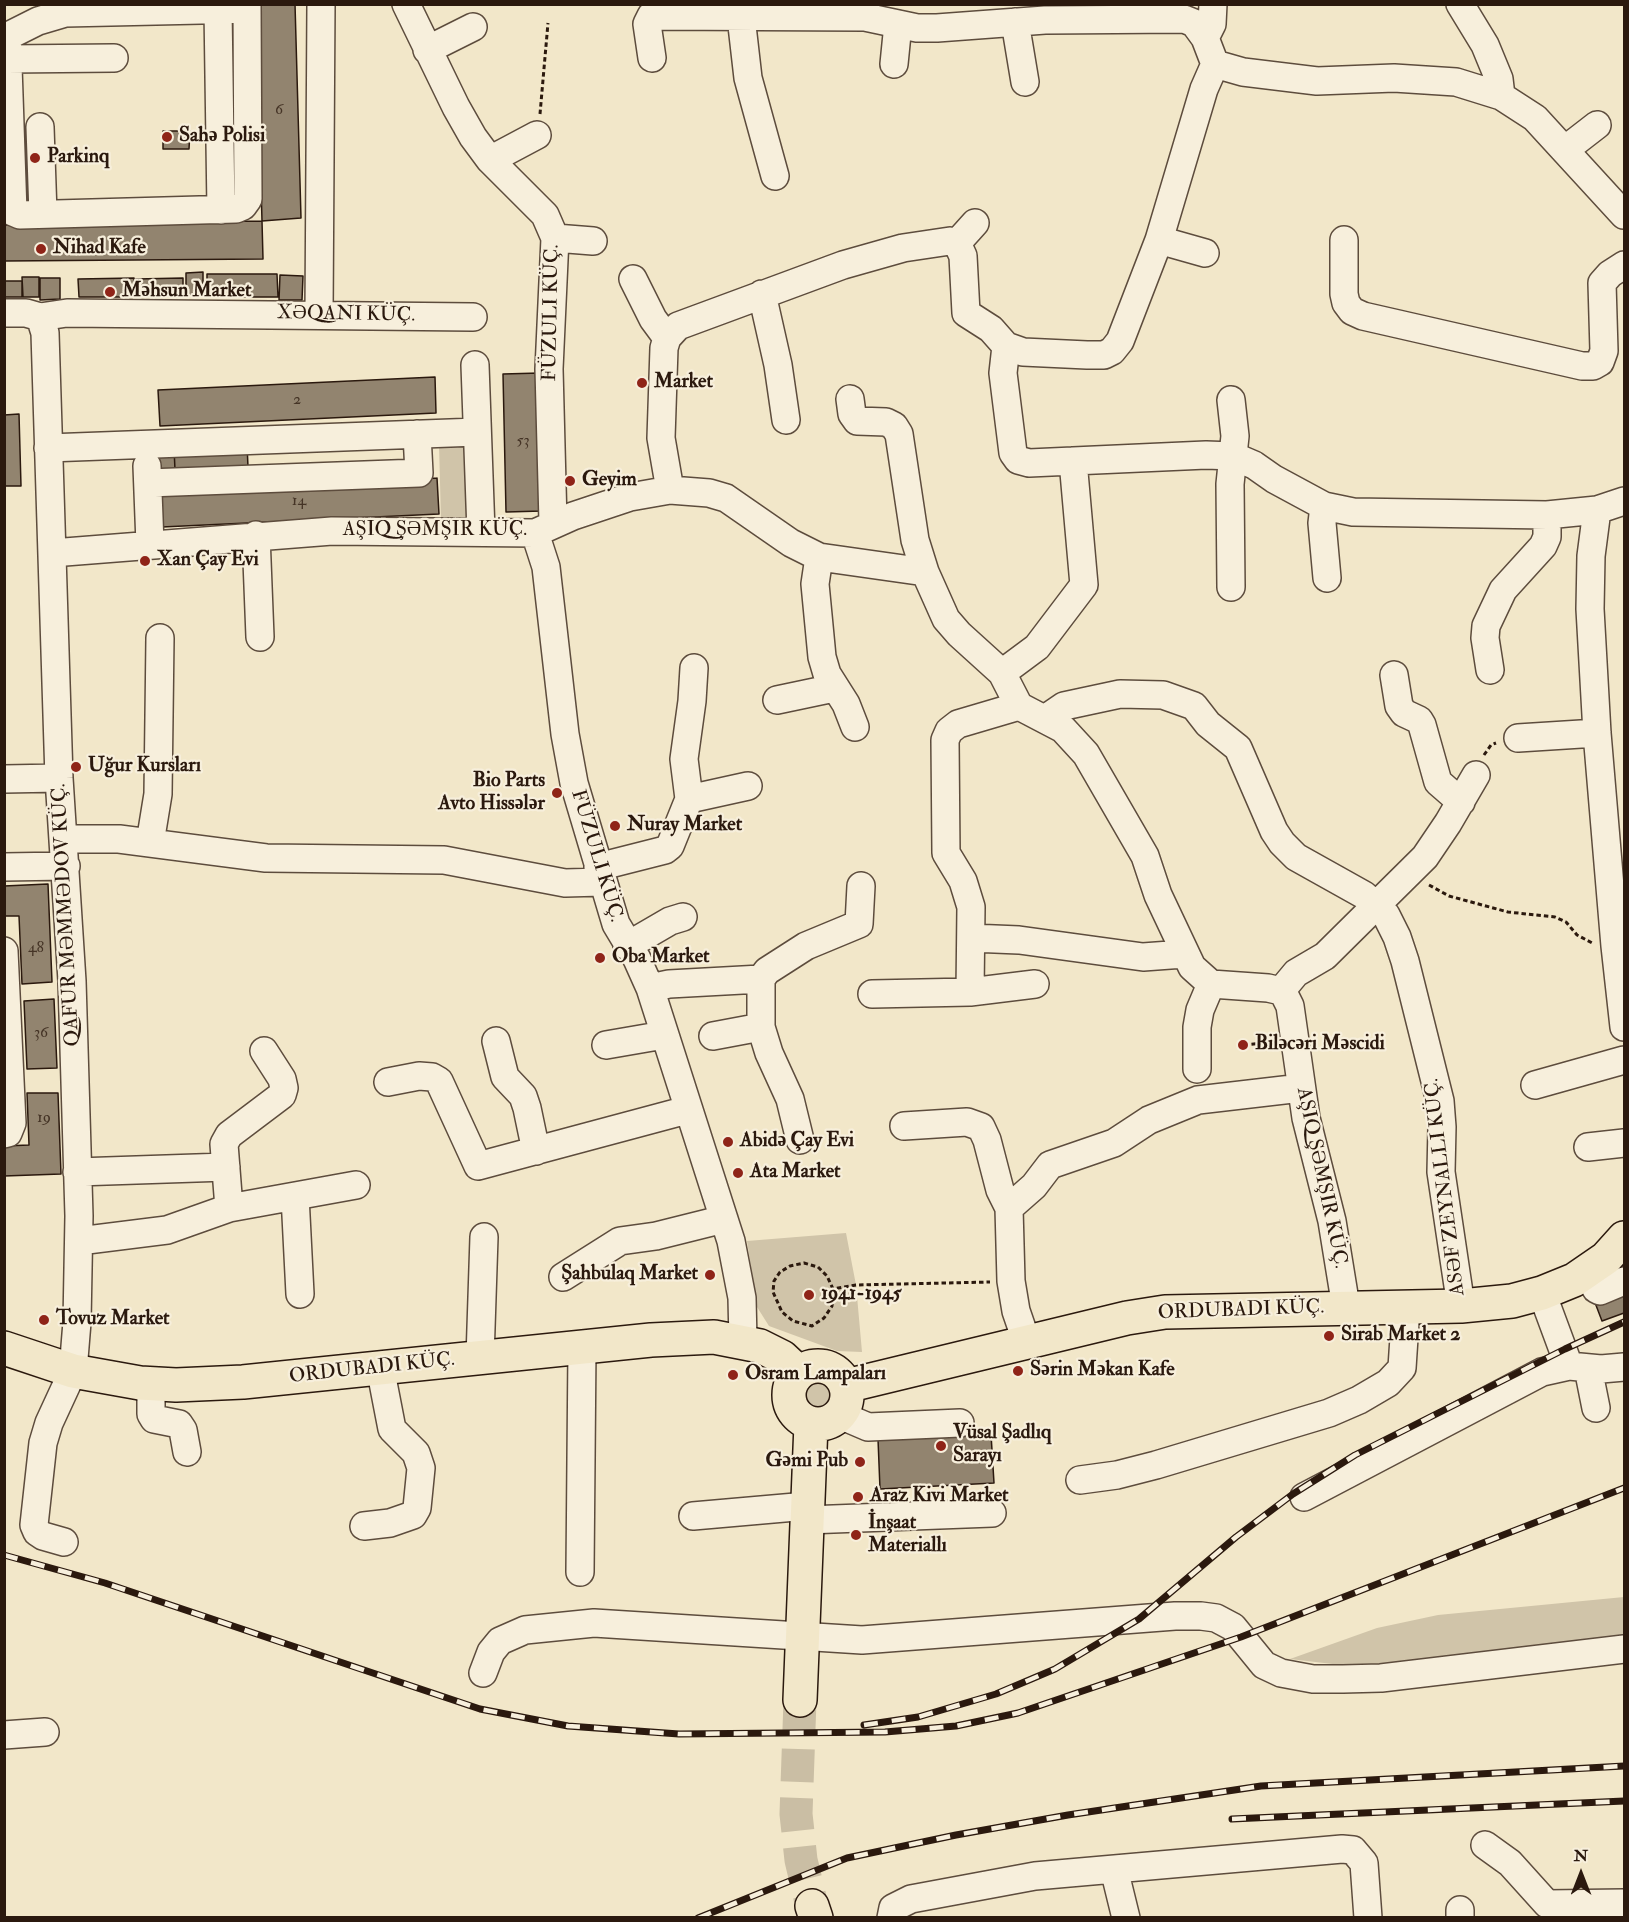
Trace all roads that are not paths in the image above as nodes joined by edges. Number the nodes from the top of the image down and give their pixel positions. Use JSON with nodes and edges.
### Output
{"nodes":[{"id":1,"x":321,"y":4,"type":"edge"},
{"id":2,"x":406,"y":4,"type":"edge"},
{"id":3,"x":1213,"y":4,"type":"edge"},
{"id":4,"x":1460,"y":4,"type":"edge"},
{"id":5,"x":247,"y":7,"type":"edge"},
{"id":6,"x":218,"y":9,"type":"junction"},
{"id":7,"x":1184,"y":12,"type":"edge"},
{"id":8,"x":741,"y":17,"type":"junction"},
{"id":9,"x":1015,"y":22,"type":"junction"},
{"id":10,"x":898,"y":24,"type":"junction"},
{"id":11,"x":473,"y":27,"type":"dead end"},
{"id":12,"x":1205,"y":38,"type":"junction"},
{"id":13,"x":6,"y":45,"type":"edge"},
{"id":14,"x":427,"y":50,"type":"junction"},
{"id":15,"x":114,"y":58,"type":"dead end"},
{"id":16,"x":652,"y":58,"type":"dead end"},
{"id":17,"x":894,"y":64,"type":"dead end"},
{"id":18,"x":1215,"y":64,"type":"junction"},
{"id":19,"x":1025,"y":82,"type":"dead end"},
{"id":20,"x":1501,"y":96,"type":"junction"},
{"id":21,"x":1597,"y":125,"type":"dead end"},
{"id":22,"x":40,"y":127,"type":"dead end"},
{"id":23,"x":537,"y":135,"type":"road end"},
{"id":24,"x":1566,"y":149,"type":"junction"},
{"id":25,"x":490,"y":160,"type":"junction"},
{"id":26,"x":775,"y":176,"type":"dead end"},
{"id":27,"x":220,"y":210,"type":"junction"},
{"id":28,"x":42,"y":214,"type":"junction"},
{"id":29,"x":1624,"y":215,"type":"edge"},
{"id":30,"x":975,"y":223,"type":"dead end"},
{"id":31,"x":555,"y":238,"type":"junction"},
{"id":32,"x":1159,"y":240,"type":"junction"},
{"id":33,"x":1344,"y":240,"type":"dead end"},
{"id":34,"x":593,"y":241,"type":"dead end"},
{"id":35,"x":957,"y":243,"type":"junction"},
{"id":36,"x":1204,"y":253,"type":"dead end"},
{"id":37,"x":1624,"y":265,"type":"edge"},
{"id":38,"x":633,"y":279,"type":"dead end"},
{"id":39,"x":762,"y":294,"type":"junction"},
{"id":40,"x":4,"y":312,"type":"edge"},
{"id":41,"x":319,"y":314,"type":"junction"},
{"id":42,"x":473,"y":316,"type":"dead end"},
{"id":43,"x":40,"y":317,"type":"junction"},
{"id":44,"x":667,"y":338,"type":"junction"},
{"id":45,"x":1006,"y":346,"type":"junction"},
{"id":46,"x":475,"y":365,"type":"dead end"},
{"id":47,"x":850,"y":399,"type":"dead end"},
{"id":48,"x":1232,"y":400,"type":"dead end"},
{"id":49,"x":786,"y":420,"type":"dead end"},
{"id":50,"x":477,"y":432,"type":"junction"},
{"id":51,"x":417,"y":434,"type":"junction"},
{"id":52,"x":146,"y":444,"type":"junction"},
{"id":53,"x":48,"y":448,"type":"junction"},
{"id":54,"x":1233,"y":456,"type":"junction"},
{"id":55,"x":1072,"y":461,"type":"junction"},
{"id":56,"x":148,"y":483,"type":"junction"},
{"id":57,"x":670,"y":490,"type":"junction"},
{"id":58,"x":1624,"y":501,"type":"edge"},
{"id":59,"x":1324,"y":506,"type":"junction"},
{"id":60,"x":1597,"y":510,"type":"junction"},
{"id":61,"x":1547,"y":515,"type":"junction"},
{"id":62,"x":544,"y":528,"type":"junction"},
{"id":63,"x":481,"y":532,"type":"junction"},
{"id":64,"x":256,"y":535,"type":"junction"},
{"id":65,"x":150,"y":544,"type":"junction"},
{"id":66,"x":52,"y":553,"type":"junction"},
{"id":67,"x":819,"y":557,"type":"junction"},
{"id":68,"x":925,"y":572,"type":"junction"},
{"id":69,"x":1327,"y":578,"type":"dead end"},
{"id":70,"x":1231,"y":586,"type":"dead end"},
{"id":71,"x":260,"y":637,"type":"dead end"},
{"id":72,"x":160,"y":638,"type":"dead end"},
{"id":73,"x":694,"y":668,"type":"dead end"},
{"id":74,"x":1490,"y":670,"type":"dead end"},
{"id":75,"x":1002,"y":673,"type":"junction"},
{"id":76,"x":1394,"y":675,"type":"dead end"},
{"id":77,"x":834,"y":688,"type":"junction"},
{"id":78,"x":777,"y":700,"type":"dead end"},
{"id":79,"x":1018,"y":706,"type":"junction"},
{"id":80,"x":1045,"y":719,"type":"junction"},
{"id":81,"x":855,"y":727,"type":"dead end"},
{"id":82,"x":1597,"y":733,"type":"junction"},
{"id":83,"x":1518,"y":738,"type":"road end"},
{"id":84,"x":1476,"y":775,"type":"road end"},
{"id":85,"x":59,"y":778,"type":"junction"},
{"id":86,"x":4,"y":779,"type":"edge"},
{"id":87,"x":748,"y":786,"type":"dead end"},
{"id":88,"x":689,"y":799,"type":"junction"},
{"id":89,"x":1461,"y":802,"type":"junction"},
{"id":90,"x":64,"y":839,"type":"junction"},
{"id":91,"x":150,"y":843,"type":"junction"},
{"id":92,"x":66,"y":866,"type":"junction"},
{"id":93,"x":4,"y":867,"type":"edge"},
{"id":94,"x":600,"y":875,"type":"junction"},
{"id":95,"x":861,"y":885,"type":"dead end"},
{"id":96,"x":1377,"y":906,"type":"junction"},
{"id":97,"x":683,"y":917,"type":"dead end"},
{"id":98,"x":971,"y":938,"type":"junction"},
{"id":99,"x":627,"y":946,"type":"junction"},
{"id":100,"x":4,"y":951,"type":"edge"},
{"id":101,"x":1184,"y":954,"type":"junction"},
{"id":102,"x":761,"y":979,"type":"junction"},
{"id":103,"x":1035,"y":984,"type":"dead end"},
{"id":104,"x":1211,"y":984,"type":"junction"},
{"id":105,"x":650,"y":988,"type":"junction"},
{"id":106,"x":1281,"y":991,"type":"junction"},
{"id":107,"x":970,"y":992,"type":"junction"},
{"id":108,"x":872,"y":994,"type":"dead end"},
{"id":109,"x":761,"y":1027,"type":"junction"},
{"id":110,"x":1624,"y":1027,"type":"edge"},
{"id":111,"x":664,"y":1035,"type":"junction"},
{"id":112,"x":713,"y":1036,"type":"dead end"},
{"id":113,"x":496,"y":1041,"type":"dead end"},
{"id":114,"x":606,"y":1046,"type":"dead end"},
{"id":115,"x":264,"y":1051,"type":"dead end"},
{"id":116,"x":1624,"y":1060,"type":"edge"},
{"id":117,"x":1197,"y":1069,"type":"dead end"},
{"id":118,"x":388,"y":1082,"type":"dead end"},
{"id":119,"x":1535,"y":1085,"type":"dead end"},
{"id":120,"x":1301,"y":1088,"type":"junction"},
{"id":121,"x":687,"y":1110,"type":"junction"},
{"id":122,"x":904,"y":1126,"type":"dead end"},
{"id":123,"x":4,"y":1134,"type":"edge"},
{"id":124,"x":800,"y":1140,"type":"dead end"},
{"id":125,"x":1624,"y":1143,"type":"edge"},
{"id":126,"x":1588,"y":1147,"type":"dead end"},
{"id":127,"x":536,"y":1151,"type":"junction"},
{"id":128,"x":226,"y":1167,"type":"junction"},
{"id":129,"x":77,"y":1172,"type":"junction"},
{"id":130,"x":356,"y":1185,"type":"dead end"},
{"id":131,"x":295,"y":1196,"type":"junction"},
{"id":132,"x":230,"y":1208,"type":"junction"},
{"id":133,"x":1009,"y":1208,"type":"junction"},
{"id":134,"x":724,"y":1219,"type":"junction"},
{"id":135,"x":484,"y":1237,"type":"dead end"},
{"id":136,"x":1624,"y":1238,"type":"edge"},
{"id":137,"x":79,"y":1241,"type":"junction"},
{"id":138,"x":1588,"y":1272,"type":"junction"},
{"id":139,"x":563,"y":1277,"type":"dead end"},
{"id":140,"x":1624,"y":1281,"type":"edge"},
{"id":141,"x":1542,"y":1293,"type":"junction"},
{"id":142,"x":300,"y":1294,"type":"dead end"},
{"id":143,"x":1461,"y":1306,"type":"junction"},
{"id":144,"x":1346,"y":1307,"type":"junction"},
{"id":145,"x":1406,"y":1307,"type":"junction"},
{"id":146,"x":743,"y":1341,"type":"junction"},
{"id":147,"x":1027,"y":1343,"type":"junction"},
{"id":148,"x":4,"y":1348,"type":"edge"},
{"id":149,"x":582,"y":1348,"type":"junction"},
{"id":150,"x":480,"y":1358,"type":"junction"},
{"id":151,"x":380,"y":1367,"type":"junction"},
{"id":152,"x":1578,"y":1367,"type":"junction"},
{"id":153,"x":1624,"y":1367,"type":"edge"},
{"id":154,"x":73,"y":1371,"type":"junction"},
{"id":155,"x":798,"y":1372,"type":"junction"},
{"id":156,"x":151,"y":1383,"type":"junction"},
{"id":157,"x":832,"y":1408,"type":"junction"},
{"id":158,"x":1596,"y":1408,"type":"dead end"},
{"id":159,"x":960,"y":1423,"type":"dead end"},
{"id":160,"x":187,"y":1452,"type":"dead end"},
{"id":161,"x":1080,"y":1480,"type":"dead end"},
{"id":162,"x":1304,"y":1497,"type":"dead end"},
{"id":163,"x":807,"y":1513,"type":"junction"},
{"id":164,"x":992,"y":1513,"type":"dead end"},
{"id":165,"x":693,"y":1516,"type":"dead end"},
{"id":166,"x":364,"y":1526,"type":"dead end"},
{"id":167,"x":64,"y":1542,"type":"dead end"},
{"id":168,"x":580,"y":1572,"type":"dead end"},
{"id":169,"x":803,"y":1636,"type":"junction"},
{"id":170,"x":1624,"y":1649,"type":"edge"},
{"id":171,"x":483,"y":1673,"type":"dead end"},
{"id":172,"x":800,"y":1700,"type":"tunnel mouth"},
{"id":173,"x":45,"y":1732,"type":"dead end"},
{"id":174,"x":4,"y":1735,"type":"edge"},
{"id":175,"x":1485,"y":1845,"type":"dead end"},
{"id":176,"x":1114,"y":1869,"type":"junction"},
{"id":177,"x":1624,"y":1903,"type":"edge"},
{"id":178,"x":891,"y":1917,"type":"edge"},
{"id":179,"x":1126,"y":1917,"type":"edge"},
{"id":180,"x":1368,"y":1917,"type":"edge"}],
"edges":[{"from":1,"to":41,"type":"street"},
{"from":2,"to":14,"type":"street","name":"FÜZULI KÜÇ."},
{"from":3,"to":12,"type":"street"},
{"from":4,"to":20,"type":"street"},
{"from":5,"to":6,"type":"street"},
{"from":5,"to":27,"type":"street"},
{"from":6,"to":13,"type":"street"},
{"from":6,"to":27,"type":"street"},
{"from":7,"to":9,"type":"street"},
{"from":7,"to":12,"type":"street"},
{"from":8,"to":10,"type":"street"},
{"from":8,"to":16,"type":"street"},
{"from":8,"to":26,"type":"street"},
{"from":9,"to":10,"type":"street"},
{"from":9,"to":19,"type":"street"},
{"from":10,"to":17,"type":"street"},
{"from":11,"to":14,"type":"street"},
{"from":12,"to":18,"type":"street"},
{"from":13,"to":15,"type":"street"},
{"from":13,"to":28,"type":"street"},
{"from":14,"to":25,"type":"street","name":"FÜZULI KÜÇ."},
{"from":18,"to":20,"type":"street"},
{"from":18,"to":32,"type":"street"},
{"from":20,"to":24,"type":"street"},
{"from":21,"to":24,"type":"street"},
{"from":22,"to":28,"type":"street"},
{"from":23,"to":25,"type":"street"},
{"from":24,"to":29,"type":"street"},
{"from":25,"to":31,"type":"street","name":"FÜZULI KÜÇ."},
{"from":27,"to":28,"type":"street"},
{"from":30,"to":35,"type":"street"},
{"from":31,"to":34,"type":"street"},
{"from":31,"to":62,"type":"street","name":"FÜZULI KÜÇ."},
{"from":32,"to":36,"type":"street"},
{"from":32,"to":45,"type":"street"},
{"from":33,"to":37,"type":"street"},
{"from":35,"to":39,"type":"street"},
{"from":35,"to":45,"type":"street"},
{"from":38,"to":44,"type":"street"},
{"from":39,"to":44,"type":"street"},
{"from":39,"to":49,"type":"street"},
{"from":40,"to":43,"type":"street","name":"XƏQANI KÜÇ."},
{"from":41,"to":42,"type":"street","name":"XƏQANI KÜÇ."},
{"from":41,"to":43,"type":"street","name":"XƏQANI KÜÇ."},
{"from":43,"to":53,"type":"street","name":"QAFUR MƏMMƏDOV KÜÇ."},
{"from":44,"to":57,"type":"street"},
{"from":45,"to":55,"type":"street"},
{"from":46,"to":50,"type":"street"},
{"from":47,"to":68,"type":"street"},
{"from":48,"to":54,"type":"street"},
{"from":50,"to":51,"type":"street"},
{"from":50,"to":63,"type":"street"},
{"from":51,"to":52,"type":"street"},
{"from":51,"to":56,"type":"street"},
{"from":52,"to":53,"type":"street"},
{"from":52,"to":56,"type":"street"},
{"from":53,"to":66,"type":"street","name":"QAFUR MƏMMƏDOV KÜÇ."},
{"from":54,"to":55,"type":"street"},
{"from":54,"to":59,"type":"street"},
{"from":54,"to":70,"type":"street"},
{"from":55,"to":75,"type":"street"},
{"from":56,"to":65,"type":"street"},
{"from":57,"to":62,"type":"street"},
{"from":57,"to":67,"type":"street"},
{"from":58,"to":60,"type":"street"},
{"from":59,"to":61,"type":"street"},
{"from":59,"to":69,"type":"street"},
{"from":60,"to":61,"type":"street"},
{"from":60,"to":82,"type":"street"},
{"from":61,"to":74,"type":"street"},
{"from":62,"to":63,"type":"street"},
{"from":62,"to":94,"type":"street","name":"FÜZULI KÜÇ."},
{"from":63,"to":64,"type":"street"},
{"from":64,"to":65,"type":"street"},
{"from":64,"to":71,"type":"street"},
{"from":65,"to":66,"type":"street"},
{"from":66,"to":85,"type":"street","name":"QAFUR MƏMMƏDOV KÜÇ."},
{"from":67,"to":68,"type":"street"},
{"from":67,"to":77,"type":"street"},
{"from":68,"to":75,"type":"street"},
{"from":72,"to":91,"type":"street"},
{"from":73,"to":88,"type":"street"},
{"from":75,"to":79,"type":"street"},
{"from":76,"to":89,"type":"street"},
{"from":77,"to":78,"type":"street"},
{"from":77,"to":81,"type":"street"},
{"from":79,"to":80,"type":"street"},
{"from":79,"to":98,"type":"street"},
{"from":80,"to":96,"type":"street"},
{"from":80,"to":101,"type":"street"},
{"from":82,"to":83,"type":"street"},
{"from":82,"to":110,"type":"street"},
{"from":84,"to":89,"type":"street"},
{"from":85,"to":86,"type":"street"},
{"from":85,"to":90,"type":"street","name":"QAFUR MƏMMƏDOV KÜÇ."},
{"from":87,"to":88,"type":"street"},
{"from":88,"to":94,"type":"street"},
{"from":89,"to":96,"type":"street"},
{"from":90,"to":91,"type":"street"},
{"from":90,"to":92,"type":"street","name":"QAFUR MƏMMƏDOV KÜÇ."},
{"from":91,"to":94,"type":"street"},
{"from":92,"to":93,"type":"street"},
{"from":92,"to":129,"type":"street","name":"QAFUR MƏMMƏDOV KÜÇ."},
{"from":94,"to":99,"type":"street","name":"FÜZULI KÜÇ."},
{"from":95,"to":102,"type":"street"},
{"from":96,"to":106,"type":"street"},
{"from":96,"to":143,"type":"street"},
{"from":97,"to":99,"type":"street"},
{"from":98,"to":101,"type":"street"},
{"from":98,"to":107,"type":"street"},
{"from":99,"to":105,"type":"street","name":"FÜZULI KÜÇ."},
{"from":100,"to":123,"type":"street"},
{"from":101,"to":104,"type":"street"},
{"from":102,"to":105,"type":"street"},
{"from":102,"to":109,"type":"street"},
{"from":103,"to":107,"type":"street"},
{"from":104,"to":106,"type":"street"},
{"from":104,"to":117,"type":"street"},
{"from":105,"to":111,"type":"street","name":"FÜZULI KÜÇ."},
{"from":106,"to":120,"type":"street"},
{"from":107,"to":108,"type":"street"},
{"from":109,"to":112,"type":"street"},
{"from":109,"to":124,"type":"street"},
{"from":111,"to":114,"type":"street"},
{"from":111,"to":121,"type":"street","name":"FÜZULI KÜÇ."},
{"from":113,"to":127,"type":"street"},
{"from":115,"to":128,"type":"street"},
{"from":116,"to":119,"type":"street"},
{"from":118,"to":127,"type":"street"},
{"from":120,"to":133,"type":"street"},
{"from":120,"to":144,"type":"street"},
{"from":121,"to":127,"type":"street"},
{"from":121,"to":134,"type":"street","name":"FÜZULI KÜÇ."},
{"from":122,"to":133,"type":"street"},
{"from":125,"to":126,"type":"street"},
{"from":128,"to":129,"type":"street"},
{"from":128,"to":132,"type":"street"},
{"from":129,"to":137,"type":"street","name":"QAFUR MƏMMƏDOV KÜÇ."},
{"from":130,"to":131,"type":"street"},
{"from":131,"to":132,"type":"street"},
{"from":131,"to":142,"type":"street"},
{"from":132,"to":137,"type":"street"},
{"from":133,"to":147,"type":"street"},
{"from":134,"to":139,"type":"street"},
{"from":134,"to":146,"type":"street","name":"FÜZULI KÜÇ."},
{"from":135,"to":150,"type":"street"},
{"from":136,"to":138,"type":"main road","name":"ORDUBADI KÜÇ."},
{"from":137,"to":154,"type":"street","name":"QAFUR MƏMMƏDOV KÜÇ."},
{"from":138,"to":140,"type":"street"},
{"from":138,"to":141,"type":"main road","name":"ORDUBADI KÜÇ."},
{"from":141,"to":143,"type":"main road","name":"ORDUBADI KÜÇ."},
{"from":141,"to":152,"type":"street"},
{"from":143,"to":145,"type":"main road","name":"ORDUBADI KÜÇ."},
{"from":144,"to":145,"type":"main road","name":"ORDUBADI KÜÇ."},
{"from":144,"to":147,"type":"main road","name":"ORDUBADI KÜÇ."},
{"from":145,"to":161,"type":"street"},
{"from":146,"to":149,"type":"main road","name":"ORDUBADI KÜÇ."},
{"from":146,"to":155,"type":"main road","name":"ORDUBADI KÜÇ."},
{"from":147,"to":157,"type":"main road","name":"ORDUBADI KÜÇ."},
{"from":148,"to":154,"type":"main road","name":"ORDUBADI KÜÇ."},
{"from":149,"to":150,"type":"main road","name":"ORDUBADI KÜÇ."},
{"from":149,"to":168,"type":"street"},
{"from":150,"to":151,"type":"main road","name":"ORDUBADI KÜÇ."},
{"from":151,"to":156,"type":"main road","name":"ORDUBADI KÜÇ."},
{"from":151,"to":166,"type":"street"},
{"from":152,"to":153,"type":"street"},
{"from":152,"to":158,"type":"street"},
{"from":152,"to":162,"type":"street"},
{"from":154,"to":156,"type":"main road","name":"ORDUBADI KÜÇ."},
{"from":154,"to":167,"type":"street"},
{"from":155,"to":157,"type":"main road"},
{"from":155,"to":157,"type":"main road"},
{"from":156,"to":160,"type":"street"},
{"from":157,"to":159,"type":"street"},
{"from":157,"to":163,"type":"main road"},
{"from":163,"to":164,"type":"street"},
{"from":163,"to":165,"type":"street"},
{"from":163,"to":169,"type":"main road"},
{"from":169,"to":170,"type":"street"},
{"from":169,"to":171,"type":"street"},
{"from":169,"to":172,"type":"main road"},
{"from":173,"to":174,"type":"street"},
{"from":175,"to":177,"type":"street"},
{"from":176,"to":178,"type":"street"},
{"from":176,"to":179,"type":"street"},
{"from":176,"to":180,"type":"street"}]}
